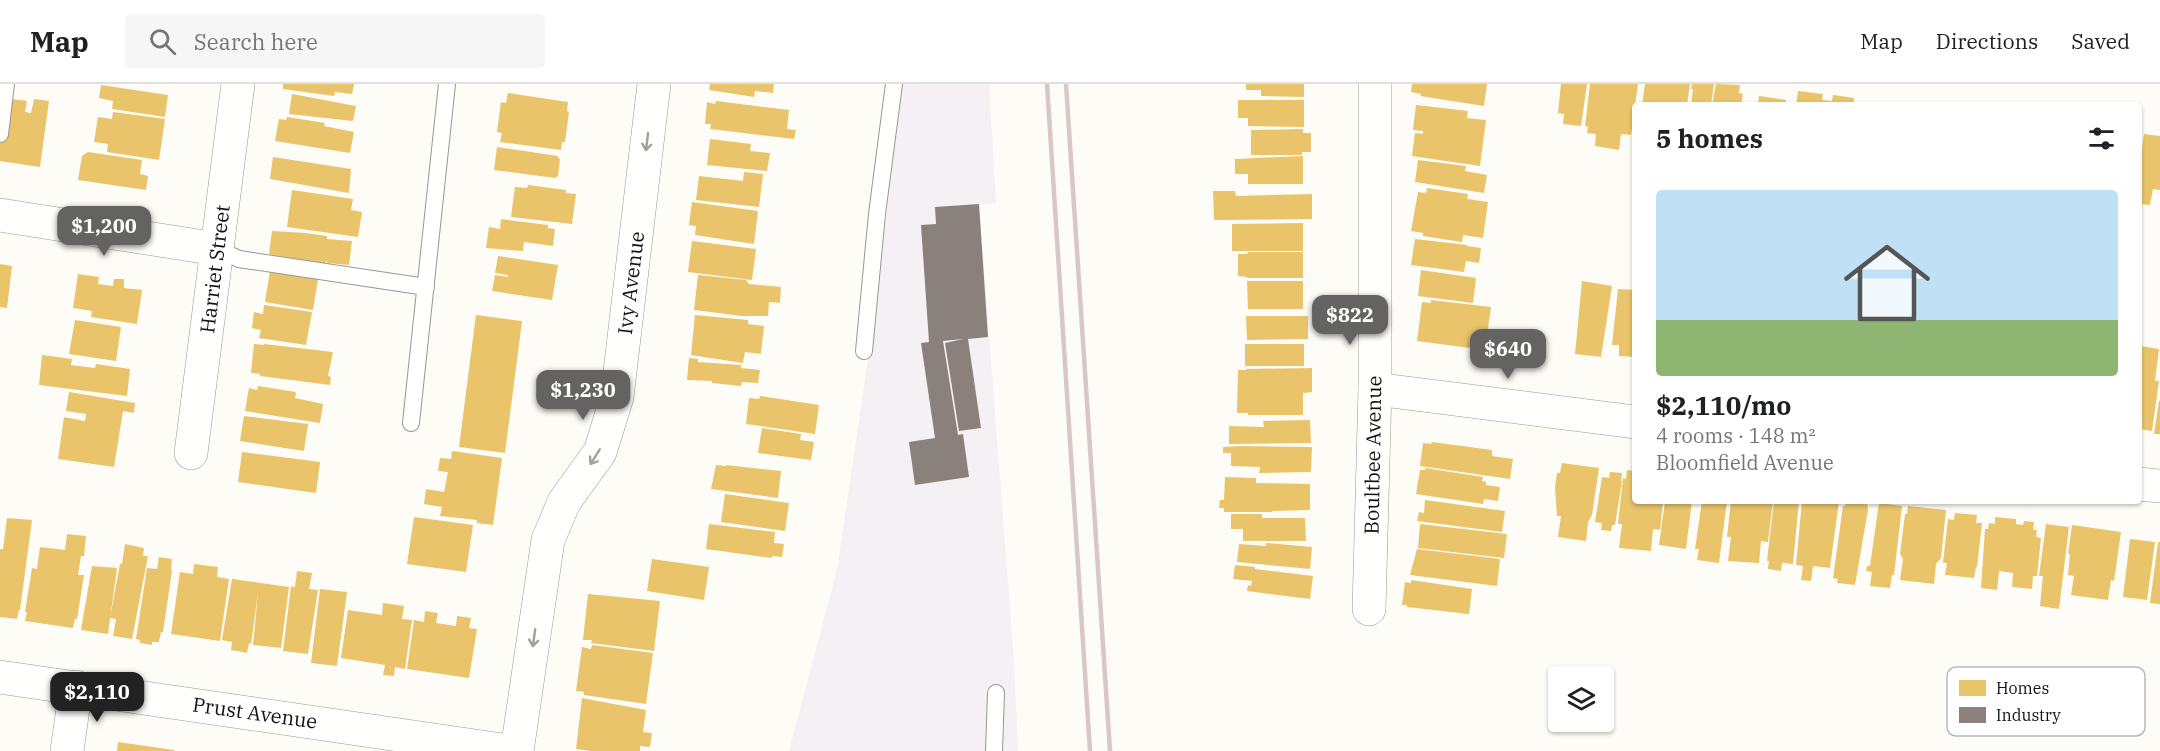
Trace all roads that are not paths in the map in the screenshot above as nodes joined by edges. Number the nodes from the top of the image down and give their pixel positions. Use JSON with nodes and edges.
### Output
{"nodes":[{"id":1,"x":6,"y":84,"type":"edge"},
{"id":2,"x":238,"y":84,"type":"edge"},
{"id":3,"x":447,"y":84,"type":"edge"},
{"id":4,"x":654,"y":84,"type":"edge"},
{"id":5,"x":894,"y":84,"type":"edge"},
{"id":6,"x":1375,"y":84,"type":"edge"},
{"id":7,"x":0,"y":134,"type":"edge"},
{"id":8,"x":0,"y":215,"type":"edge"},
{"id":9,"x":217,"y":249,"type":"junction"},
{"id":10,"x":426,"y":287,"type":"junction"},
{"id":11,"x":864,"y":351,"type":"dead end"},
{"id":12,"x":1375,"y":389,"type":"junction"},
{"id":13,"x":1632,"y":422,"type":"edge"},
{"id":14,"x":411,"y":423,"type":"dead end"},
{"id":15,"x":191,"y":453,"type":"dead end"},
{"id":16,"x":2142,"y":484,"type":"edge"},
{"id":17,"x":2160,"y":486,"type":"edge"},
{"id":18,"x":1369,"y":609,"type":"dead end"},
{"id":19,"x":0,"y":677,"type":"edge"},
{"id":20,"x":76,"y":687,"type":"junction"},
{"id":21,"x":996,"y":693,"type":"dead end"},
{"id":22,"x":67,"y":751,"type":"edge"},
{"id":23,"x":509,"y":751,"type":"edge"},
{"id":24,"x":518,"y":751,"type":"edge"},
{"id":25,"x":994,"y":751,"type":"edge"}],
"edges":[{"from":1,"to":7,"type":"lane"},
{"from":2,"to":9,"type":"street","name":"Harriet Street"},
{"from":3,"to":10,"type":"lane"},
{"from":4,"to":24,"type":"street","name":"Ivy Avenue","one_way":true},
{"from":5,"to":11,"type":"lane"},
{"from":6,"to":12,"type":"street","name":"Boultbee Avenue"},
{"from":8,"to":9,"type":"street"},
{"from":9,"to":10,"type":"lane"},
{"from":9,"to":15,"type":"street","name":"Harriet Street"},
{"from":10,"to":14,"type":"lane"},
{"from":12,"to":13,"type":"street"},
{"from":12,"to":18,"type":"street","name":"Boultbee Avenue"},
{"from":16,"to":17,"type":"street"},
{"from":19,"to":20,"type":"street","name":"Prust Avenue"},
{"from":20,"to":22,"type":"street"},
{"from":20,"to":23,"type":"street","name":"Prust Avenue"},
{"from":21,"to":25,"type":"lane"}]}
